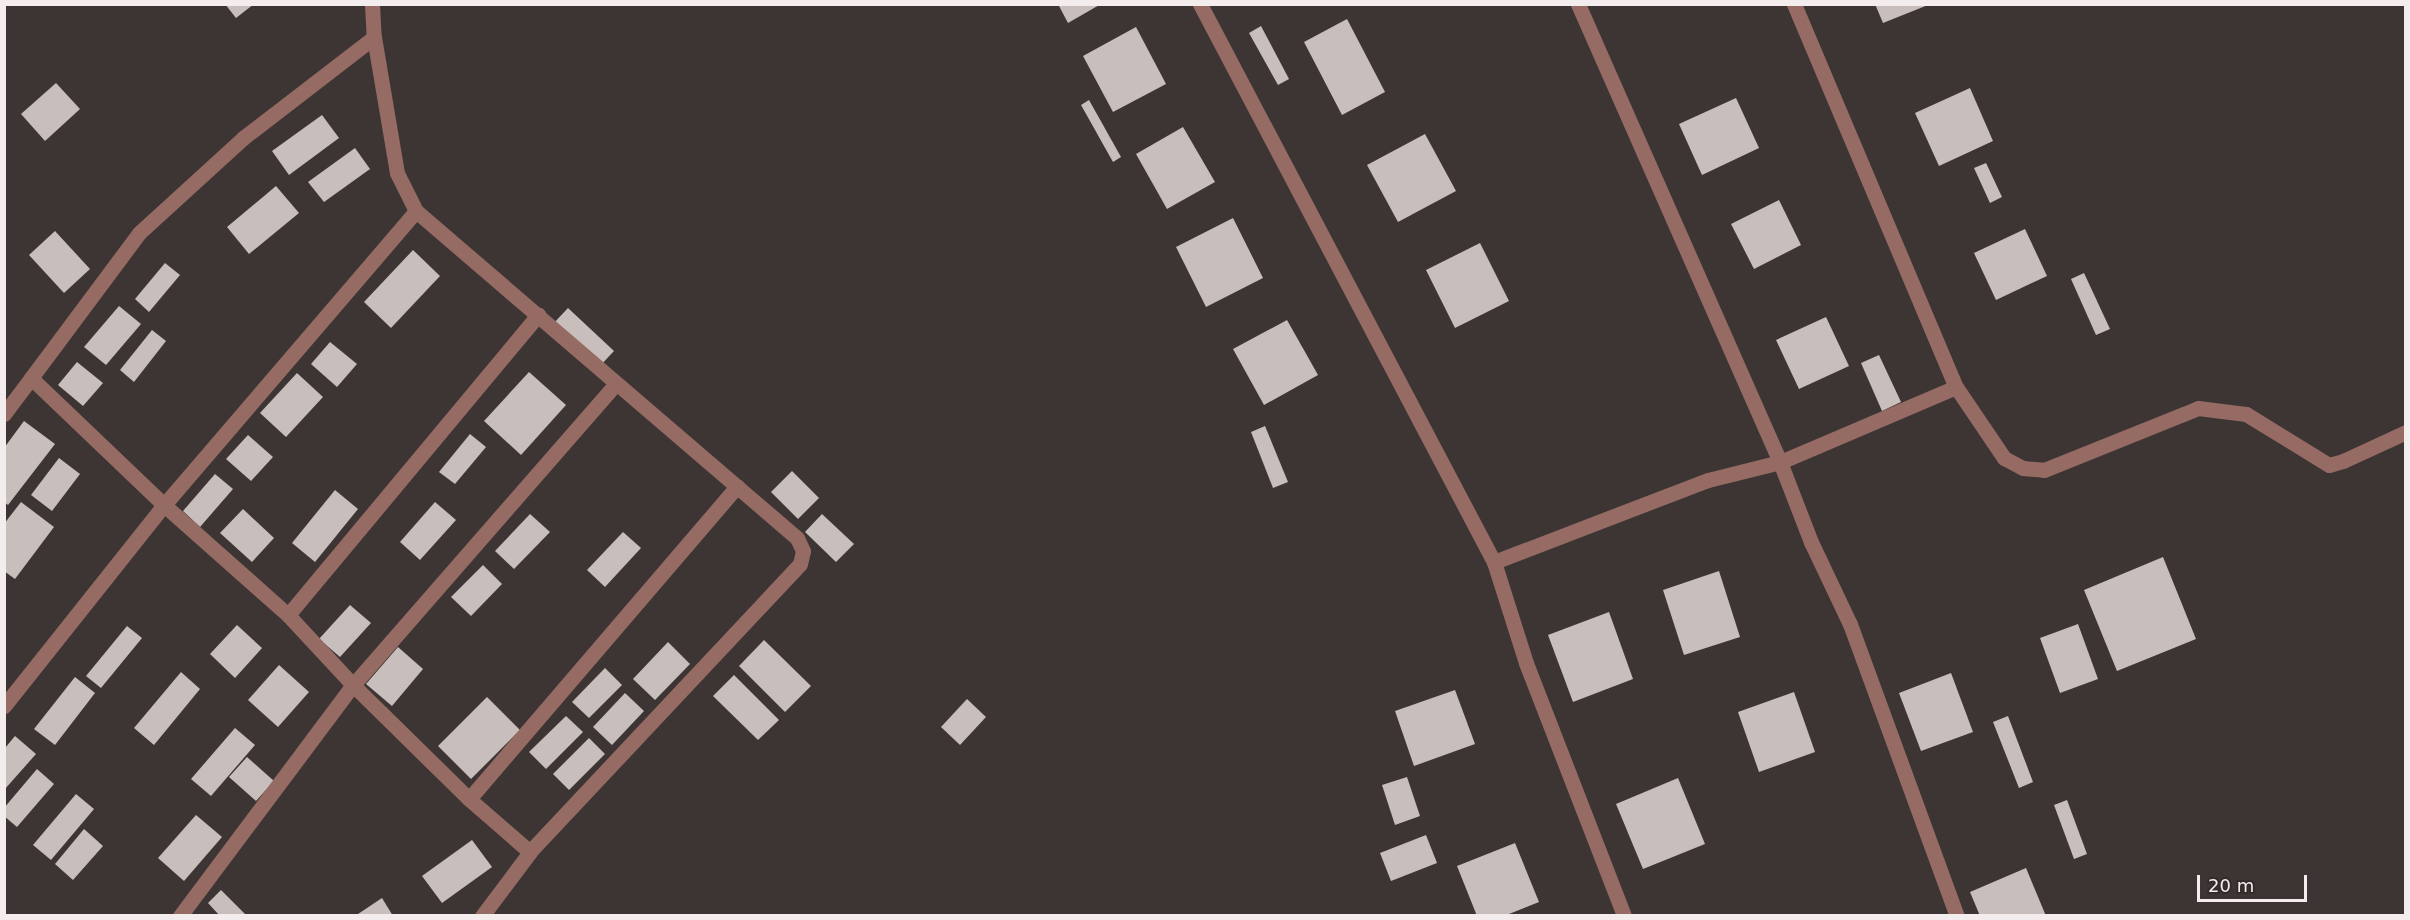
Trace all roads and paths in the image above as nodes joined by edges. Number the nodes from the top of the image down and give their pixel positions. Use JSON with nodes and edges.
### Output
{"nodes":[{"id":1,"x":372,"y":4,"type":"edge"},
{"id":2,"x":1200,"y":4,"type":"edge"},
{"id":3,"x":1578,"y":4,"type":"edge"},
{"id":4,"x":1794,"y":4,"type":"edge"},
{"id":5,"x":374,"y":37,"type":"junction"},
{"id":6,"x":416,"y":211,"type":"junction"},
{"id":7,"x":538,"y":315,"type":"junction"},
{"id":8,"x":31,"y":378,"type":"junction"},
{"id":9,"x":616,"y":382,"type":"junction"},
{"id":10,"x":1956,"y":387,"type":"junction"},
{"id":11,"x":4,"y":414,"type":"edge"},
{"id":12,"x":2406,"y":432,"type":"edge"},
{"id":13,"x":1780,"y":462,"type":"junction"},
{"id":14,"x":736,"y":486,"type":"junction"},
{"id":15,"x":164,"y":505,"type":"junction"},
{"id":16,"x":1494,"y":562,"type":"junction"},
{"id":17,"x":288,"y":615,"type":"junction"},
{"id":18,"x":353,"y":686,"type":"junction"},
{"id":19,"x":4,"y":706,"type":"edge"},
{"id":20,"x":469,"y":799,"type":"junction"},
{"id":21,"x":530,"y":852,"type":"junction"},
{"id":22,"x":180,"y":915,"type":"edge"},
{"id":23,"x":482,"y":915,"type":"edge"},
{"id":24,"x":1624,"y":915,"type":"edge"},
{"id":25,"x":1957,"y":915,"type":"edge"}],
"edges":[{"from":1,"to":5,"type":"street"},
{"from":2,"to":16,"type":"street"},
{"from":3,"to":13,"type":"street"},
{"from":4,"to":10,"type":"street"},
{"from":5,"to":6,"type":"street"},
{"from":5,"to":8,"type":"street"},
{"from":6,"to":7,"type":"street"},
{"from":6,"to":15,"type":"street"},
{"from":7,"to":9,"type":"street"},
{"from":7,"to":17,"type":"street"},
{"from":8,"to":11,"type":"street"},
{"from":8,"to":15,"type":"street"},
{"from":9,"to":14,"type":"street"},
{"from":9,"to":18,"type":"street"},
{"from":10,"to":12,"type":"street"},
{"from":10,"to":13,"type":"street"},
{"from":13,"to":16,"type":"street"},
{"from":13,"to":25,"type":"street"},
{"from":14,"to":20,"type":"street"},
{"from":14,"to":21,"type":"street"},
{"from":15,"to":17,"type":"street"},
{"from":15,"to":19,"type":"street"},
{"from":16,"to":24,"type":"street"},
{"from":17,"to":18,"type":"street"},
{"from":18,"to":20,"type":"street"},
{"from":18,"to":22,"type":"street"},
{"from":20,"to":21,"type":"street"},
{"from":21,"to":23,"type":"street"}]}
